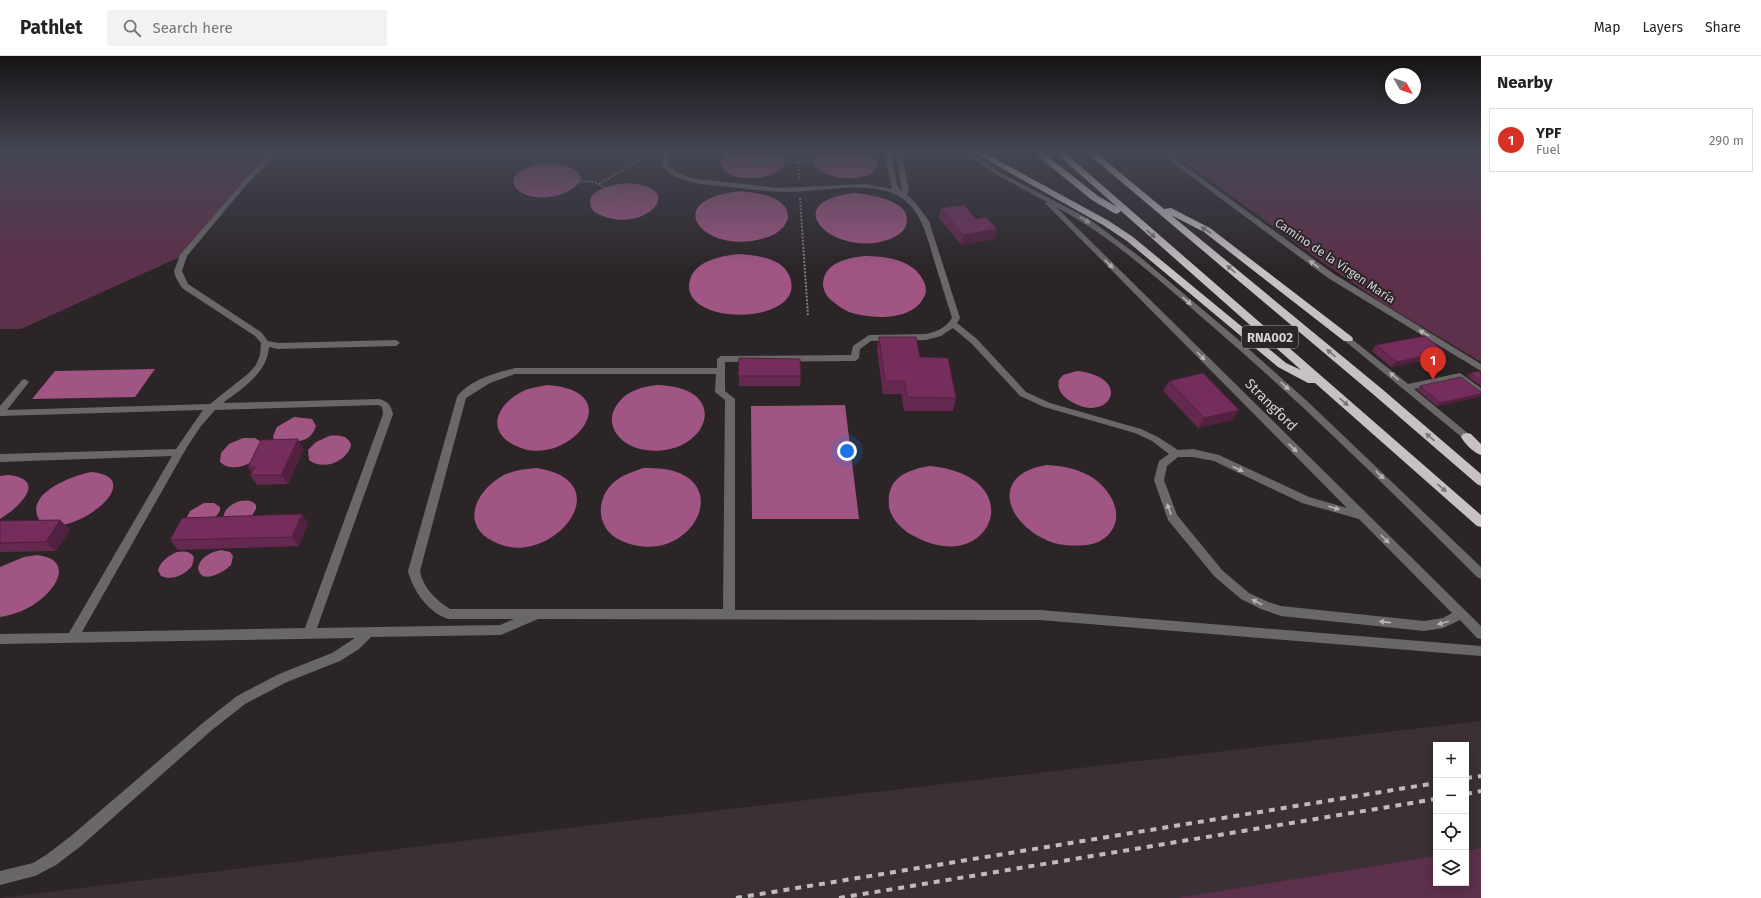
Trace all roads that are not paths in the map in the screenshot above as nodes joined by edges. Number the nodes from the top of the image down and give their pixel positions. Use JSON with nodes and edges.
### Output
{"nodes":[{"id":1,"x":238,"y":191,"type":"edge"},
{"id":2,"x":891,"y":191,"type":"edge"},
{"id":3,"x":898,"y":191,"type":"edge"},
{"id":4,"x":905,"y":191,"type":"edge"},
{"id":5,"x":1032,"y":191,"type":"edge"},
{"id":6,"x":1048,"y":191,"type":"edge"},
{"id":7,"x":1087,"y":191,"type":"edge"},
{"id":8,"x":1103,"y":191,"type":"edge"},
{"id":9,"x":1215,"y":191,"type":"edge"},
{"id":10,"x":1139,"y":192,"type":"edge"},
{"id":11,"x":903,"y":196,"type":"junction"},
{"id":12,"x":1042,"y":197,"type":"junction"},
{"id":13,"x":1148,"y":200,"type":"junction"},
{"id":14,"x":1136,"y":221,"type":"junction"},
{"id":15,"x":953,"y":324,"type":"junction"},
{"id":16,"x":1348,"y":339,"type":"joint"},
{"id":17,"x":265,"y":343,"type":"junction"},
{"id":18,"x":396,"y":343,"type":"dead end"},
{"id":19,"x":1481,"y":368,"type":"edge"},
{"id":20,"x":721,"y":371,"type":"junction"},
{"id":21,"x":25,"y":382,"type":"dead end"},
{"id":22,"x":1406,"y":386,"type":"junction"},
{"id":23,"x":1328,"y":387,"type":"junction"},
{"id":24,"x":1481,"y":393,"type":"edge"},
{"id":25,"x":210,"y":407,"type":"junction"},
{"id":26,"x":0,"y":413,"type":"edge"},
{"id":27,"x":1467,"y":437,"type":"joint"},
{"id":28,"x":1481,"y":451,"type":"edge"},
{"id":29,"x":179,"y":452,"type":"junction"},
{"id":30,"x":1176,"y":454,"type":"junction"},
{"id":31,"x":0,"y":458,"type":"edge"},
{"id":32,"x":1481,"y":480,"type":"edge"},
{"id":33,"x":1362,"y":515,"type":"junction"},
{"id":34,"x":1481,"y":522,"type":"edge"},
{"id":35,"x":1481,"y":574,"type":"edge"},
{"id":36,"x":539,"y":614,"type":"junction"},
{"id":37,"x":729,"y":614,"type":"junction"},
{"id":38,"x":1460,"y":614,"type":"junction"},
{"id":39,"x":369,"y":632,"type":"junction"},
{"id":40,"x":309,"y":634,"type":"junction"},
{"id":41,"x":1481,"y":634,"type":"edge"},
{"id":42,"x":72,"y":638,"type":"junction"},
{"id":43,"x":0,"y":639,"type":"edge"},
{"id":44,"x":1481,"y":651,"type":"edge"},
{"id":45,"x":0,"y":878,"type":"edge"}],
"edges":[{"from":1,"to":17,"type":"street"},
{"from":2,"to":11,"type":"street"},
{"from":3,"to":11,"type":"street"},
{"from":4,"to":11,"type":"street"},
{"from":5,"to":12,"type":"street","name":"Strangford"},
{"from":6,"to":23,"type":"highway"},
{"from":7,"to":14,"type":"highway"},
{"from":8,"to":14,"type":"highway","number":"RNA002"},
{"from":19,"to":9,"type":"street","name":"Camino de la Virgen María","one_way":true},
{"from":10,"to":13,"type":"highway","number":"RNA002"},
{"from":11,"to":15,"type":"street"},
{"from":12,"to":33,"type":"street","name":"Strangford","one_way":true},
{"from":12,"to":35,"type":"street","name":"Strangford","one_way":true},
{"from":16,"to":13,"type":"highway","one_way":true},
{"from":32,"to":13,"type":"highway","number":"RNA002","one_way":true},
{"from":14,"to":23,"type":"highway","number":"RNA002","one_way":true},
{"from":15,"to":20,"type":"street"},
{"from":15,"to":30,"type":"street"},
{"from":22,"to":16,"type":"street","one_way":true},
{"from":17,"to":18,"type":"street"},
{"from":17,"to":25,"type":"street"},
{"from":20,"to":36,"type":"street"},
{"from":20,"to":37,"type":"street"},
{"from":21,"to":26,"type":"street"},
{"from":22,"to":24,"type":"street"},
{"from":22,"to":27,"type":"street"},
{"from":23,"to":34,"type":"highway","number":"RNA002","one_way":true},
{"from":25,"to":26,"type":"street"},
{"from":25,"to":29,"type":"street"},
{"from":25,"to":40,"type":"street"},
{"from":27,"to":28,"type":"highway"},
{"from":29,"to":31,"type":"street"},
{"from":29,"to":42,"type":"street"},
{"from":30,"to":33,"type":"street","one_way":true},
{"from":38,"to":30,"type":"street","one_way":true},
{"from":33,"to":38,"type":"street","name":"Strangford","one_way":true},
{"from":36,"to":37,"type":"street"},
{"from":36,"to":39,"type":"street"},
{"from":37,"to":44,"type":"street"},
{"from":38,"to":41,"type":"street","name":"Strangford"},
{"from":39,"to":40,"type":"street"},
{"from":39,"to":45,"type":"street"},
{"from":40,"to":42,"type":"street"},
{"from":42,"to":43,"type":"street"}]}
